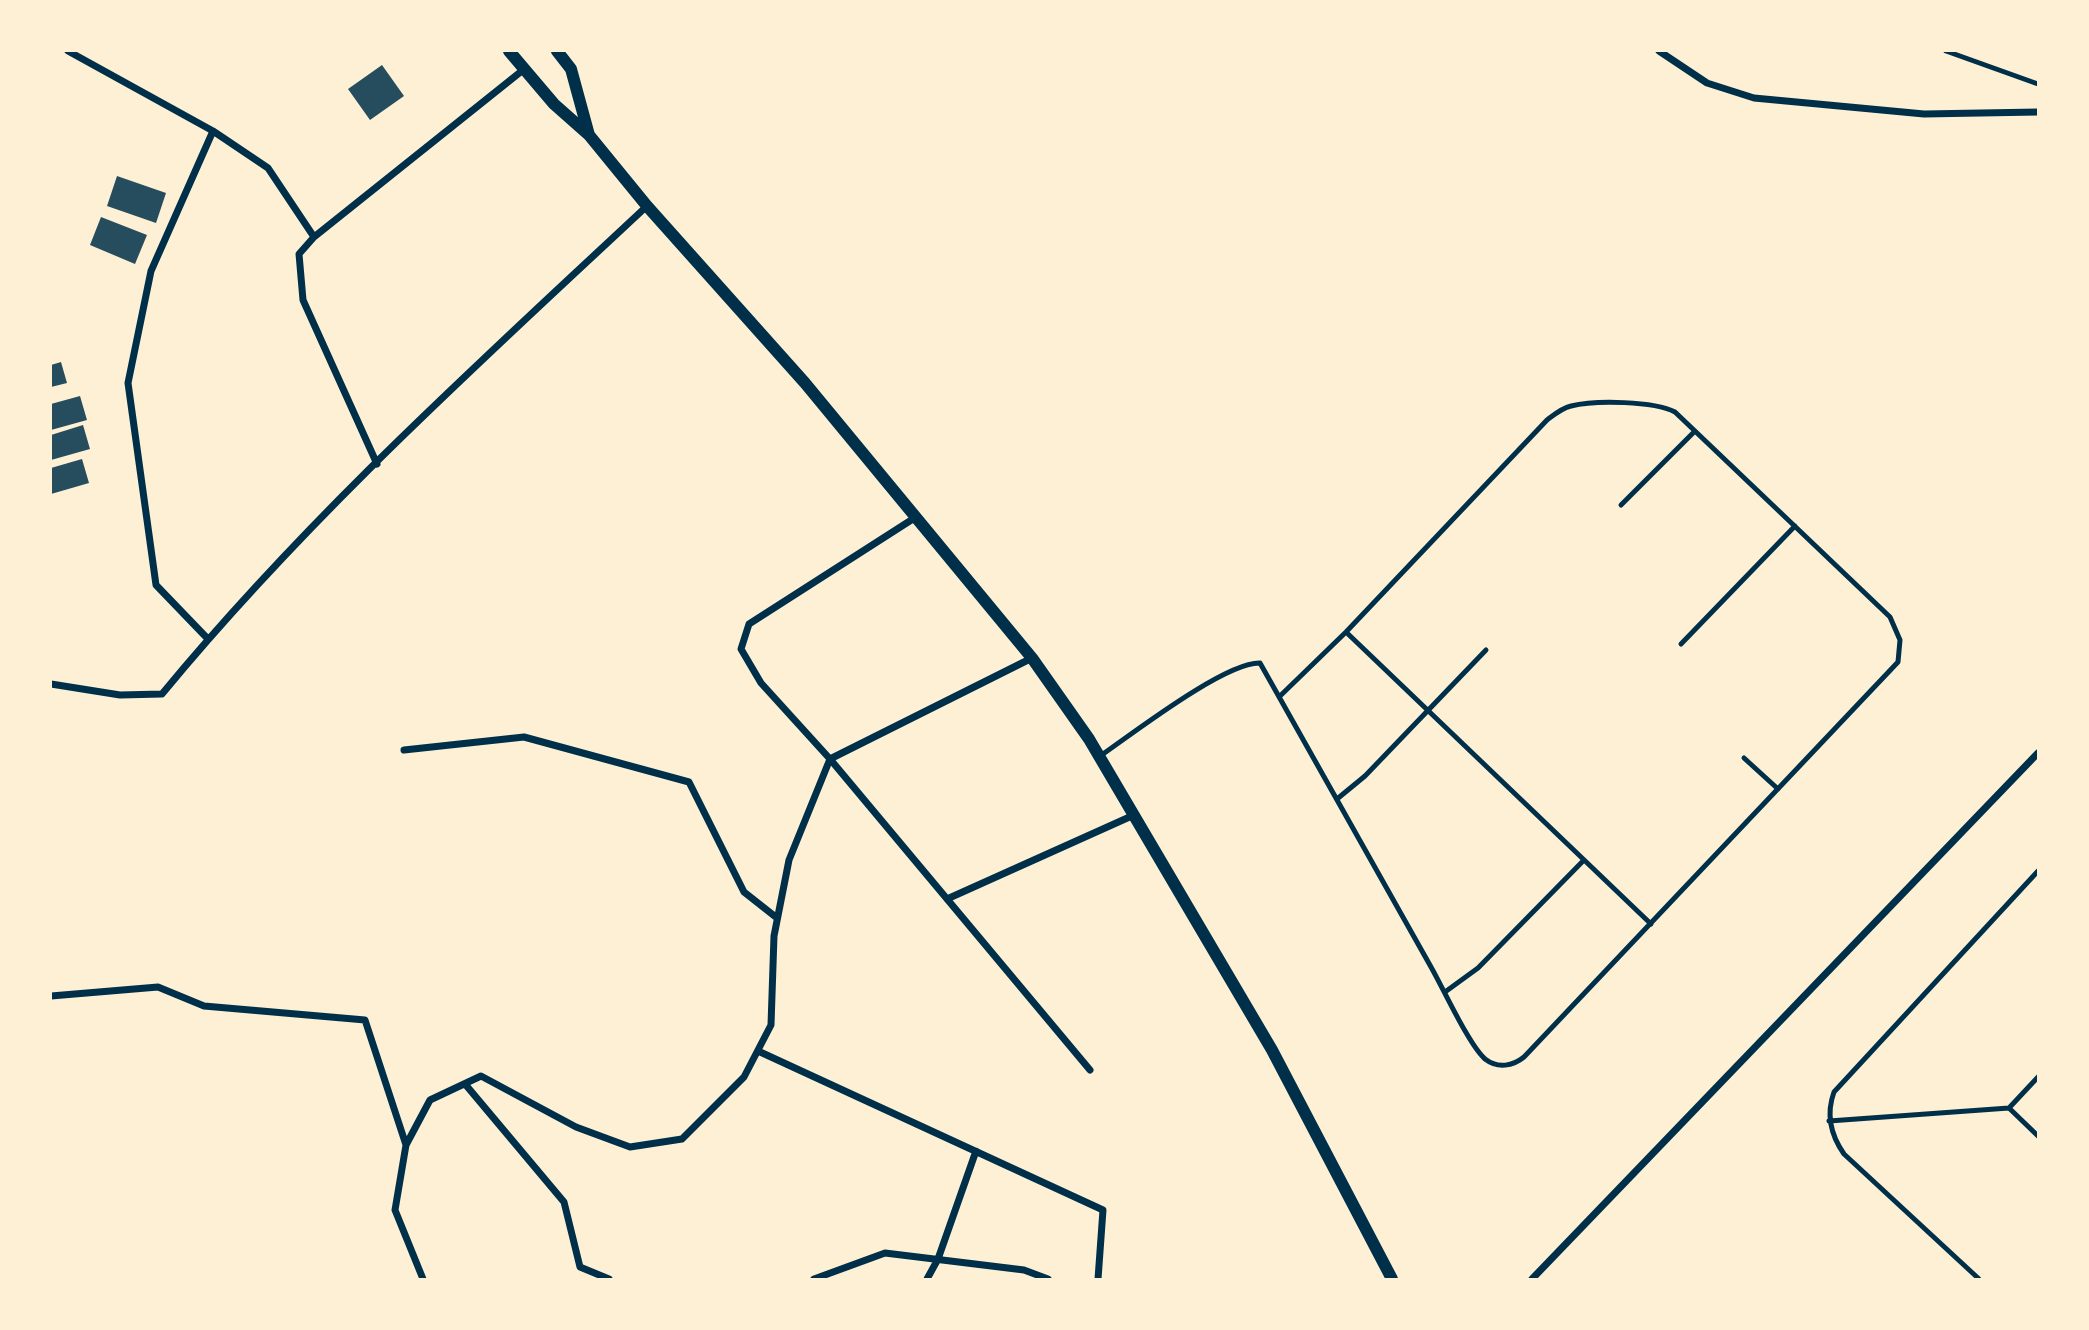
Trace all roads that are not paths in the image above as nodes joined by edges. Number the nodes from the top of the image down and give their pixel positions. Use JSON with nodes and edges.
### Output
{"nodes":[{"id":1,"x":68,"y":51,"type":"edge"},
{"id":2,"x":509,"y":51,"type":"edge"},
{"id":3,"x":557,"y":51,"type":"edge"},
{"id":4,"x":1659,"y":51,"type":"edge"},
{"id":5,"x":1946,"y":51,"type":"edge"},
{"id":6,"x":523,"y":70,"type":"junction"},
{"id":7,"x":2038,"y":84,"type":"edge"},
{"id":8,"x":2038,"y":112,"type":"edge"},
{"id":9,"x":213,"y":131,"type":"junction"},
{"id":10,"x":589,"y":135,"type":"junction"},
{"id":11,"x":647,"y":206,"type":"junction"},
{"id":12,"x":314,"y":237,"type":"junction"},
{"id":13,"x":1695,"y":431,"type":"junction"},
{"id":14,"x":377,"y":464,"type":"junction"},
{"id":15,"x":1621,"y":505,"type":"dead end"},
{"id":16,"x":916,"y":517,"type":"junction"},
{"id":17,"x":1795,"y":526,"type":"junction"},
{"id":18,"x":1346,"y":632,"type":"junction"},
{"id":19,"x":207,"y":638,"type":"junction"},
{"id":20,"x":1681,"y":644,"type":"dead end"},
{"id":21,"x":1486,"y":650,"type":"dead end"},
{"id":22,"x":1032,"y":658,"type":"junction"},
{"id":23,"x":51,"y":684,"type":"edge"},
{"id":24,"x":1279,"y":696,"type":"junction"},
{"id":25,"x":1428,"y":711,"type":"junction"},
{"id":26,"x":404,"y":750,"type":"dead end"},
{"id":27,"x":2038,"y":753,"type":"edge"},
{"id":28,"x":1100,"y":757,"type":"junction"},
{"id":29,"x":1744,"y":758,"type":"dead end"},
{"id":30,"x":830,"y":759,"type":"junction"},
{"id":31,"x":1778,"y":789,"type":"junction"},
{"id":32,"x":1337,"y":799,"type":"junction"},
{"id":33,"x":1134,"y":815,"type":"junction"},
{"id":34,"x":1584,"y":860,"type":"junction"},
{"id":35,"x":2038,"y":871,"type":"edge"},
{"id":36,"x":947,"y":898,"type":"junction"},
{"id":37,"x":778,"y":918,"type":"junction"},
{"id":38,"x":1650,"y":924,"type":"junction"},
{"id":39,"x":1445,"y":992,"type":"junction"},
{"id":40,"x":51,"y":996,"type":"edge"},
{"id":41,"x":758,"y":1051,"type":"junction"},
{"id":42,"x":1090,"y":1070,"type":"dead end"},
{"id":43,"x":2038,"y":1077,"type":"edge"},
{"id":44,"x":465,"y":1084,"type":"junction"},
{"id":45,"x":2009,"y":1108,"type":"junction"},
{"id":46,"x":1829,"y":1121,"type":"junction"},
{"id":47,"x":2038,"y":1136,"type":"edge"},
{"id":48,"x":406,"y":1145,"type":"junction"},
{"id":49,"x":976,"y":1151,"type":"junction"},
{"id":50,"x":938,"y":1259,"type":"junction"},
{"id":51,"x":423,"y":1279,"type":"edge"},
{"id":52,"x":609,"y":1279,"type":"edge"},
{"id":53,"x":814,"y":1279,"type":"edge"},
{"id":54,"x":927,"y":1279,"type":"edge"},
{"id":55,"x":1048,"y":1279,"type":"edge"},
{"id":56,"x":1098,"y":1279,"type":"edge"},
{"id":57,"x":1392,"y":1279,"type":"edge"},
{"id":58,"x":1532,"y":1279,"type":"edge"},
{"id":59,"x":1979,"y":1279,"type":"edge"}],
"edges":[{"from":1,"to":9,"type":"street"},
{"from":2,"to":6,"type":"street"},
{"from":3,"to":10,"type":"street"},
{"from":4,"to":8,"type":"street"},
{"from":5,"to":7,"type":"lane"},
{"from":6,"to":10,"type":"street"},
{"from":6,"to":12,"type":"street"},
{"from":9,"to":12,"type":"street"},
{"from":9,"to":19,"type":"street"},
{"from":10,"to":11,"type":"street"},
{"from":11,"to":14,"type":"street"},
{"from":11,"to":16,"type":"street"},
{"from":12,"to":14,"type":"street"},
{"from":13,"to":15,"type":"lane"},
{"from":13,"to":17,"type":"lane"},
{"from":13,"to":18,"type":"lane"},
{"from":14,"to":19,"type":"street"},
{"from":16,"to":22,"type":"street"},
{"from":16,"to":30,"type":"street"},
{"from":17,"to":20,"type":"lane"},
{"from":17,"to":31,"type":"lane"},
{"from":18,"to":24,"type":"lane"},
{"from":18,"to":25,"type":"lane"},
{"from":19,"to":23,"type":"street"},
{"from":21,"to":25,"type":"lane"},
{"from":22,"to":28,"type":"street"},
{"from":22,"to":30,"type":"street"},
{"from":24,"to":28,"type":"lane"},
{"from":24,"to":32,"type":"lane"},
{"from":25,"to":32,"type":"lane"},
{"from":25,"to":34,"type":"lane"},
{"from":26,"to":37,"type":"street"},
{"from":27,"to":58,"type":"street"},
{"from":28,"to":33,"type":"street"},
{"from":29,"to":31,"type":"lane"},
{"from":30,"to":36,"type":"street"},
{"from":30,"to":37,"type":"street"},
{"from":31,"to":38,"type":"lane"},
{"from":32,"to":39,"type":"lane"},
{"from":33,"to":36,"type":"street"},
{"from":33,"to":57,"type":"street"},
{"from":34,"to":38,"type":"lane"},
{"from":34,"to":39,"type":"lane"},
{"from":35,"to":46,"type":"lane"},
{"from":36,"to":42,"type":"street"},
{"from":37,"to":41,"type":"street"},
{"from":38,"to":39,"type":"lane"},
{"from":40,"to":48,"type":"street"},
{"from":41,"to":44,"type":"street"},
{"from":41,"to":49,"type":"street"},
{"from":43,"to":45,"type":"lane"},
{"from":44,"to":48,"type":"street"},
{"from":44,"to":52,"type":"street"},
{"from":45,"to":46,"type":"lane"},
{"from":45,"to":47,"type":"lane"},
{"from":46,"to":59,"type":"lane"},
{"from":48,"to":51,"type":"street"},
{"from":49,"to":50,"type":"street"},
{"from":49,"to":56,"type":"street"},
{"from":50,"to":53,"type":"street"},
{"from":50,"to":54,"type":"street"},
{"from":50,"to":55,"type":"street"}]}
